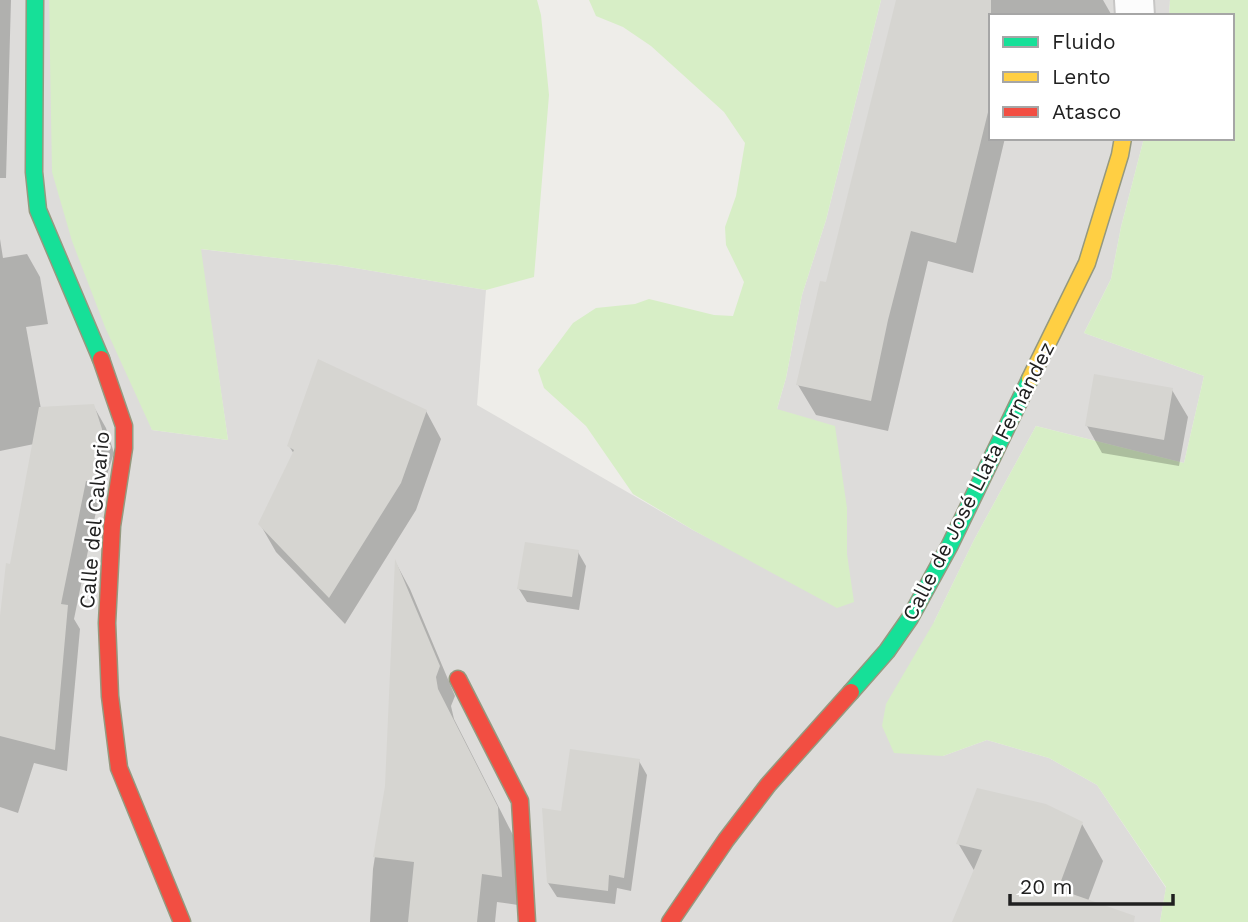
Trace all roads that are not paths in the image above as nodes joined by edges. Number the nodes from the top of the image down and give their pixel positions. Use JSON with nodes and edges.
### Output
{"nodes":[{"id":1,"x":35,"y":0,"type":"edge"},
{"id":2,"x":1123,"y":140,"type":"edge"},
{"id":3,"x":458,"y":679,"type":"dead end"},
{"id":4,"x":182,"y":922,"type":"edge"},
{"id":5,"x":527,"y":922,"type":"edge"},
{"id":6,"x":670,"y":922,"type":"edge"}],
"edges":[{"from":1,"to":4,"type":"street","name":"Calle del Calvario"},
{"from":2,"to":6,"type":"street","name":"Calle de José Llata Fernández"},
{"from":3,"to":5,"type":"street"}]}
